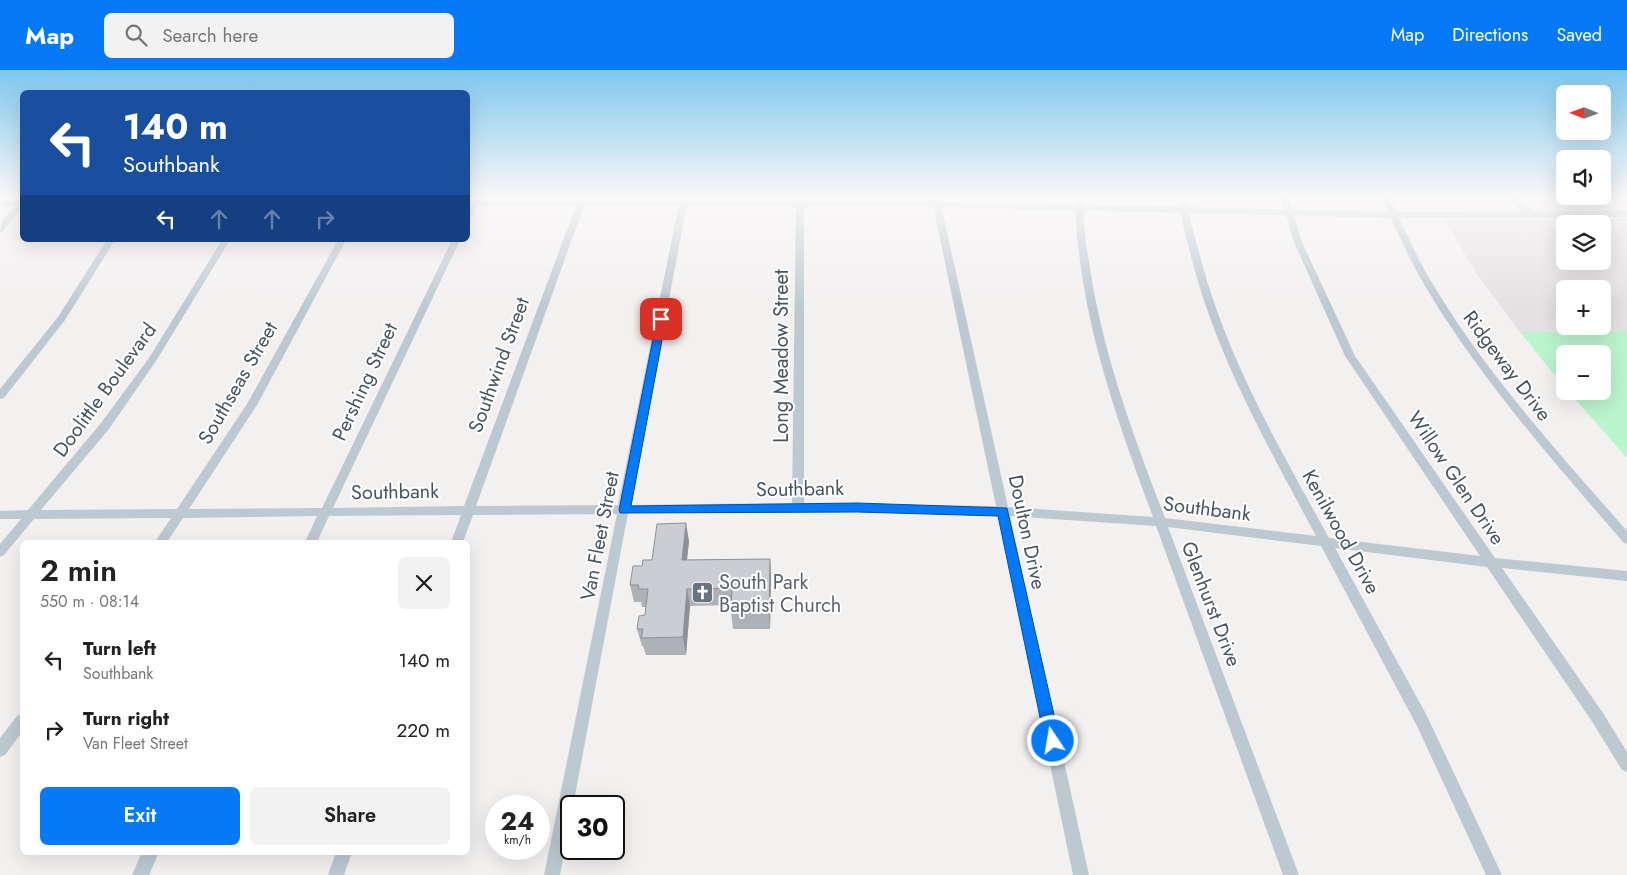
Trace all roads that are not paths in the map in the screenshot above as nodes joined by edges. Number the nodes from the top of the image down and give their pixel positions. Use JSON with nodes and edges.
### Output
{"nodes":[{"id":1,"x":570,"y":234,"type":"edge"},
{"id":2,"x":677,"y":234,"type":"edge"},
{"id":3,"x":800,"y":234,"type":"edge"},
{"id":4,"x":943,"y":234,"type":"edge"},
{"id":5,"x":1083,"y":234,"type":"edge"},
{"id":6,"x":1190,"y":234,"type":"edge"},
{"id":7,"x":1297,"y":234,"type":"edge"},
{"id":8,"x":1400,"y":234,"type":"edge"},
{"id":9,"x":110,"y":242,"type":"edge"},
{"id":10,"x":225,"y":242,"type":"edge"},
{"id":11,"x":341,"y":242,"type":"edge"},
{"id":12,"x":455,"y":242,"type":"edge"},
{"id":13,"x":0,"y":396,"type":"edge"},
{"id":14,"x":798,"y":508,"type":"junction"},
{"id":15,"x":468,"y":510,"type":"junction"},
{"id":16,"x":625,"y":510,"type":"junction"},
{"id":17,"x":183,"y":512,"type":"junction"},
{"id":18,"x":327,"y":512,"type":"junction"},
{"id":19,"x":1003,"y":512,"type":"junction"},
{"id":20,"x":0,"y":515,"type":"edge"},
{"id":21,"x":32,"y":515,"type":"junction"},
{"id":22,"x":1160,"y":522,"type":"junction"},
{"id":23,"x":1627,"y":539,"type":"edge"},
{"id":24,"x":162,"y":540,"type":"edge"},
{"id":25,"x":312,"y":540,"type":"edge"},
{"id":26,"x":458,"y":540,"type":"edge"},
{"id":27,"x":1326,"y":543,"type":"junction"},
{"id":28,"x":0,"y":552,"type":"edge"},
{"id":29,"x":1490,"y":562,"type":"junction"},
{"id":30,"x":1627,"y":576,"type":"edge"},
{"id":31,"x":20,"y":724,"type":"edge"},
{"id":32,"x":0,"y":750,"type":"edge"},
{"id":33,"x":1627,"y":765,"type":"edge"},
{"id":34,"x":150,"y":855,"type":"edge"},
{"id":35,"x":343,"y":855,"type":"edge"},
{"id":36,"x":140,"y":875,"type":"edge"},
{"id":37,"x":336,"y":875,"type":"edge"},
{"id":38,"x":552,"y":875,"type":"edge"},
{"id":39,"x":1081,"y":875,"type":"edge"},
{"id":40,"x":1291,"y":875,"type":"edge"},
{"id":41,"x":1494,"y":875,"type":"edge"}],
"edges":[{"from":1,"to":15,"type":"street","name":"Southwind Street"},
{"from":2,"to":16,"type":"street","name":"Van Fleet Street"},
{"from":3,"to":14,"type":"street","name":"Long Meadow Street"},
{"from":4,"to":19,"type":"street","name":"Doulton Drive"},
{"from":5,"to":22,"type":"street","name":"Glenhurst Drive"},
{"from":6,"to":27,"type":"street","name":"Kenilwood Drive"},
{"from":7,"to":29,"type":"street","name":"Willow Glen Drive"},
{"from":8,"to":23,"type":"street","name":"Ridgeway Drive"},
{"from":9,"to":13,"type":"street"},
{"from":10,"to":21,"type":"street","name":"Doolittle Boulevard"},
{"from":11,"to":17,"type":"street","name":"Southseas Street"},
{"from":12,"to":18,"type":"street","name":"Pershing Street"},
{"from":14,"to":16,"type":"street","name":"Southbank"},
{"from":14,"to":19,"type":"street","name":"Southbank"},
{"from":15,"to":16,"type":"street","name":"Southbank"},
{"from":15,"to":18,"type":"street","name":"Southbank"},
{"from":15,"to":26,"type":"street","name":"Southwind Street"},
{"from":16,"to":38,"type":"street","name":"Van Fleet Street"},
{"from":17,"to":18,"type":"street","name":"Southbank"},
{"from":17,"to":21,"type":"street","name":"Southbank"},
{"from":17,"to":24,"type":"street","name":"Southseas Street"},
{"from":18,"to":25,"type":"street","name":"Pershing Street"},
{"from":19,"to":22,"type":"street","name":"Southbank"},
{"from":19,"to":39,"type":"street","name":"Doulton Drive"},
{"from":20,"to":21,"type":"street","name":"Southbank"},
{"from":21,"to":28,"type":"street","name":"Doolittle Boulevard"},
{"from":22,"to":27,"type":"street","name":"Southbank"},
{"from":22,"to":40,"type":"street","name":"Glenhurst Drive"},
{"from":27,"to":29,"type":"street","name":"Southbank"},
{"from":27,"to":41,"type":"street","name":"Kenilwood Drive"},
{"from":29,"to":30,"type":"street","name":"Southbank"},
{"from":29,"to":33,"type":"street","name":"Willow Glen Drive"},
{"from":31,"to":32,"type":"street"},
{"from":34,"to":36,"type":"street"},
{"from":35,"to":37,"type":"street"}]}
